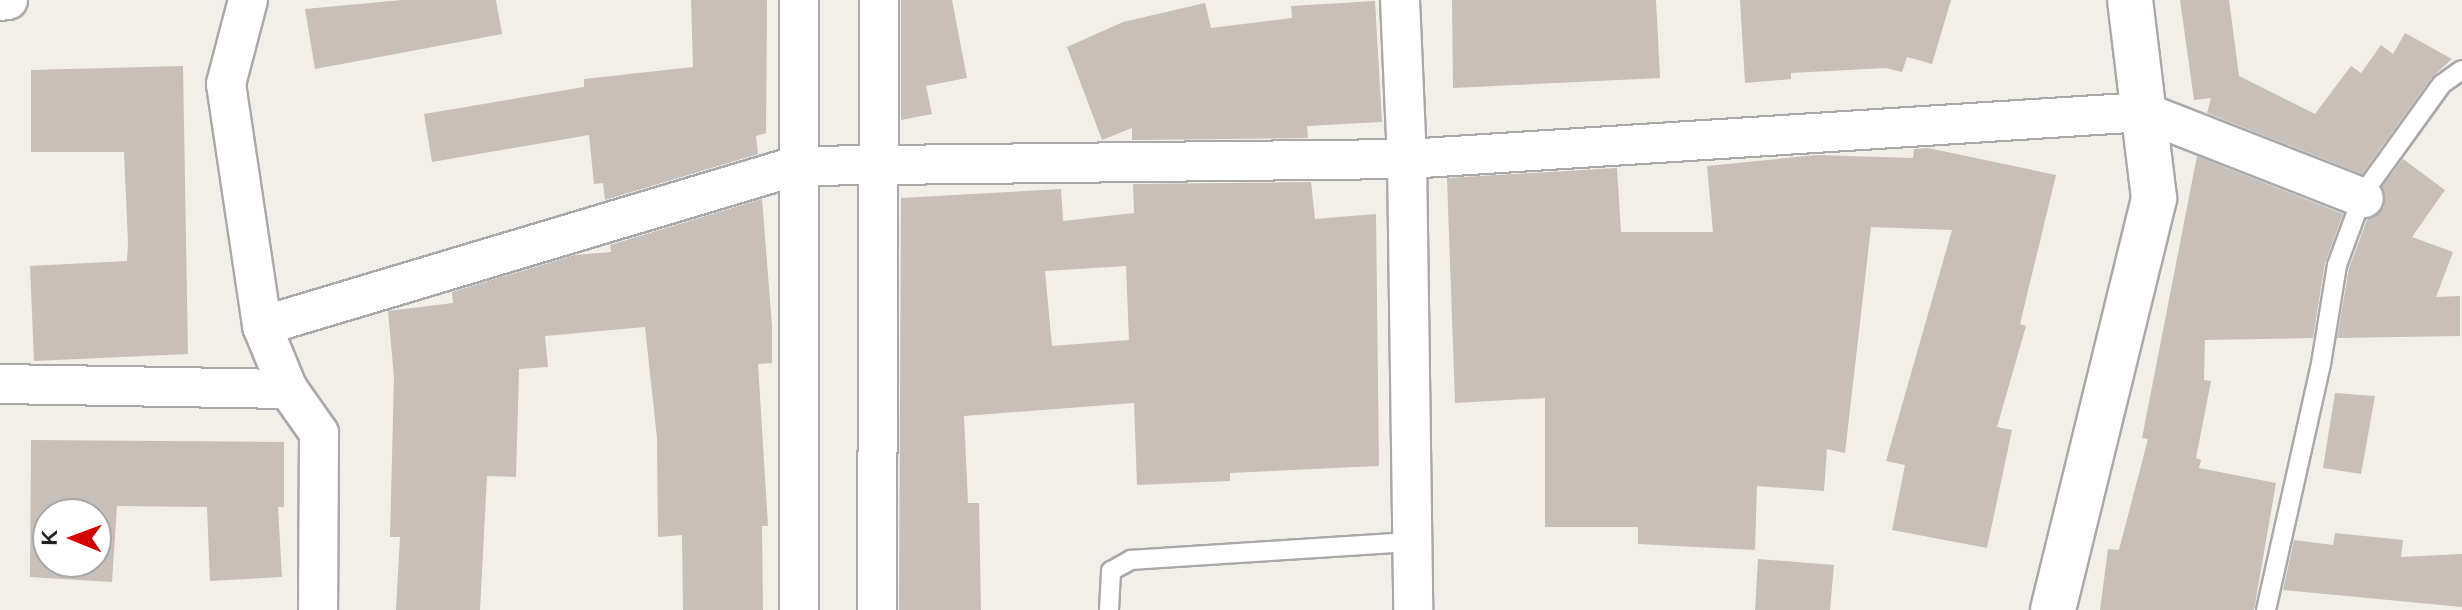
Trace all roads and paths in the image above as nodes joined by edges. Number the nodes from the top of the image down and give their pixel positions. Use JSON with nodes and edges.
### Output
{"nodes":[{"id":1,"x":8,"y":0,"type":"edge"},
{"id":2,"x":248,"y":0,"type":"edge"},
{"id":3,"x":799,"y":0,"type":"edge"},
{"id":4,"x":879,"y":0,"type":"edge"},
{"id":5,"x":1400,"y":0,"type":"edge"},
{"id":6,"x":2130,"y":0,"type":"edge"},
{"id":7,"x":0,"y":1,"type":"edge"},
{"id":8,"x":2462,"y":70,"type":"edge"},
{"id":9,"x":2144,"y":112,"type":"junction"},
{"id":10,"x":1407,"y":159,"type":"junction"},
{"id":11,"x":880,"y":165,"type":"junction"},
{"id":12,"x":796,"y":166,"type":"junction"},
{"id":13,"x":2364,"y":198,"type":"junction"},
{"id":14,"x":262,"y":326,"type":"junction"},
{"id":15,"x":0,"y":384,"type":"edge"},
{"id":16,"x":288,"y":389,"type":"junction"},
{"id":17,"x":1412,"y":542,"type":"junction"},
{"id":18,"x":318,"y":610,"type":"edge"},
{"id":19,"x":799,"y":610,"type":"edge"},
{"id":20,"x":877,"y":610,"type":"edge"},
{"id":21,"x":1109,"y":610,"type":"edge"},
{"id":22,"x":1413,"y":610,"type":"edge"},
{"id":23,"x":2053,"y":610,"type":"edge"},
{"id":24,"x":2266,"y":610,"type":"edge"}],
"edges":[{"from":1,"to":7,"type":"street"},
{"from":2,"to":14,"type":"street"},
{"from":3,"to":12,"type":"street"},
{"from":4,"to":11,"type":"street"},
{"from":5,"to":10,"type":"street"},
{"from":6,"to":9,"type":"street"},
{"from":8,"to":13,"type":"lane"},
{"from":9,"to":10,"type":"street"},
{"from":9,"to":13,"type":"street"},
{"from":9,"to":23,"type":"street"},
{"from":10,"to":11,"type":"street"},
{"from":10,"to":17,"type":"street"},
{"from":11,"to":12,"type":"street"},
{"from":11,"to":20,"type":"street"},
{"from":12,"to":14,"type":"street"},
{"from":12,"to":19,"type":"street"},
{"from":13,"to":24,"type":"lane"},
{"from":14,"to":16,"type":"street"},
{"from":15,"to":16,"type":"street"},
{"from":16,"to":18,"type":"street"},
{"from":17,"to":21,"type":"lane"},
{"from":17,"to":22,"type":"street"}]}
